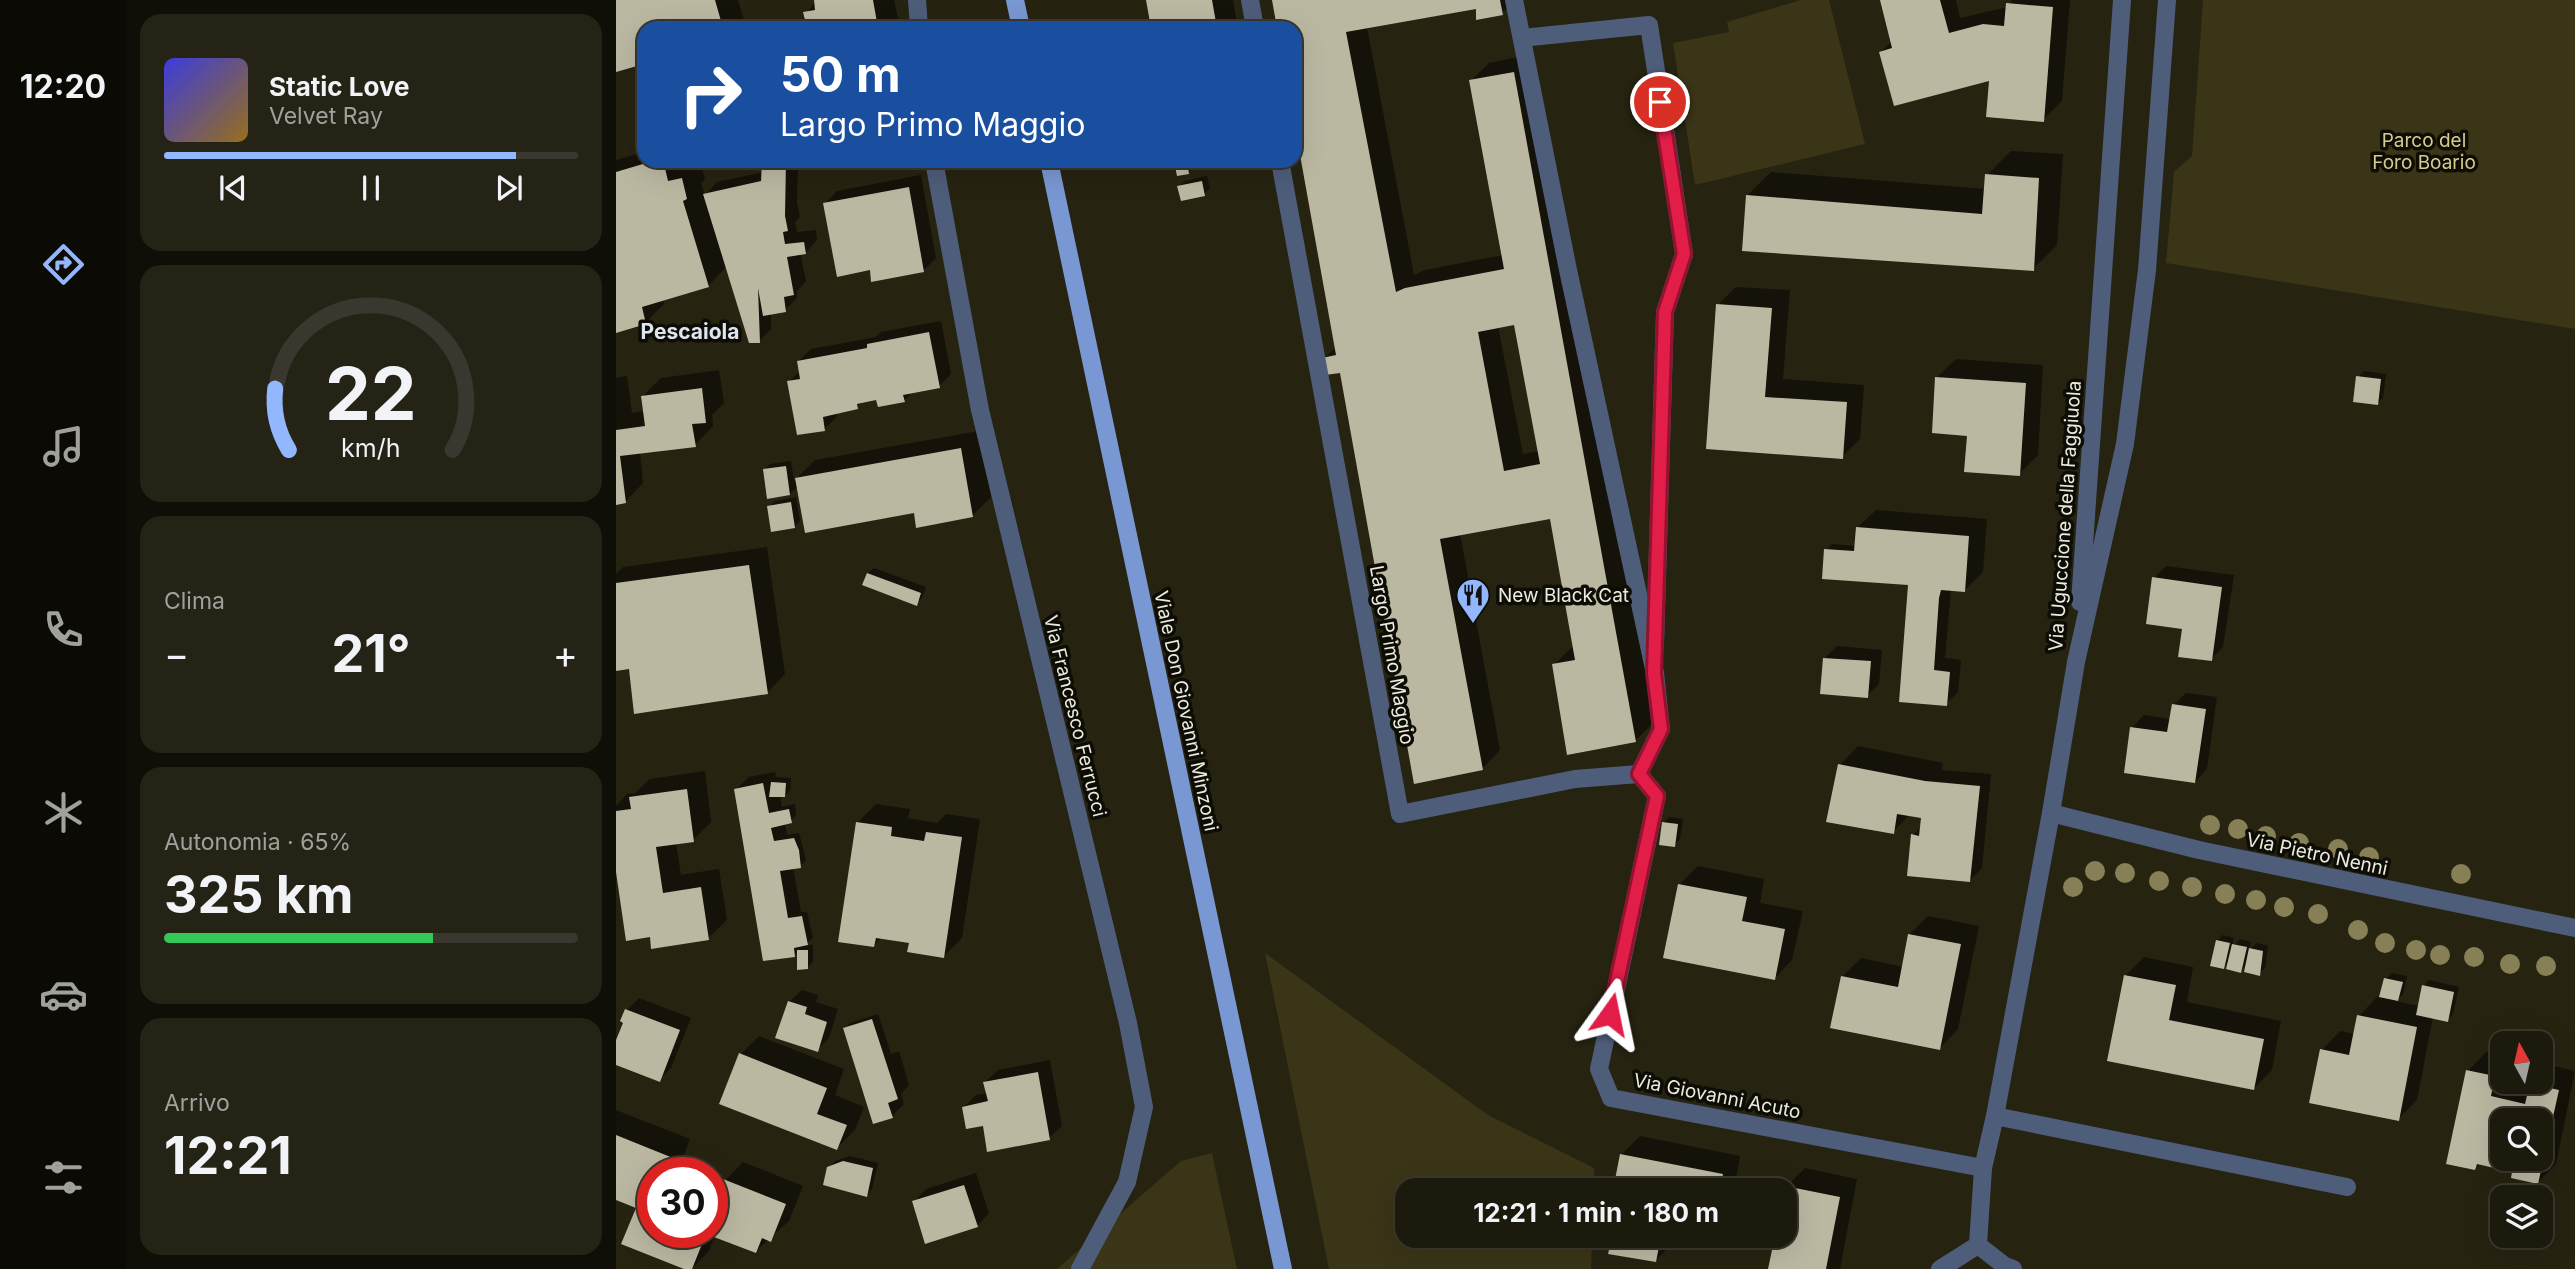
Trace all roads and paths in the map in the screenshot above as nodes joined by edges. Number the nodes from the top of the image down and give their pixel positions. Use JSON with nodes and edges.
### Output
{"nodes":[{"id":1,"x":917,"y":0,"type":"edge"},
{"id":2,"x":1015,"y":0,"type":"edge"},
{"id":3,"x":1250,"y":0,"type":"edge"},
{"id":4,"x":1514,"y":0,"type":"edge"},
{"id":5,"x":2122,"y":0,"type":"edge"},
{"id":6,"x":2167,"y":0,"type":"edge"},
{"id":7,"x":918,"y":21,"type":"edge"},
{"id":8,"x":1020,"y":21,"type":"edge"},
{"id":9,"x":1254,"y":21,"type":"edge"},
{"id":10,"x":1522,"y":38,"type":"junction"},
{"id":11,"x":935,"y":168,"type":"edge"},
{"id":12,"x":1050,"y":168,"type":"edge"},
{"id":13,"x":1281,"y":168,"type":"edge"},
{"id":14,"x":2076,"y":662,"type":"junction"},
{"id":15,"x":1654,"y":673,"type":"junction"},
{"id":16,"x":1639,"y":774,"type":"junction"},
{"id":17,"x":2051,"y":813,"type":"junction"},
{"id":18,"x":2575,"y":928,"type":"edge"},
{"id":19,"x":1995,"y":1116,"type":"junction"},
{"id":20,"x":1983,"y":1168,"type":"junction"},
{"id":21,"x":2347,"y":1186,"type":"dead end"},
{"id":22,"x":1978,"y":1245,"type":"junction"},
{"id":23,"x":1080,"y":1269,"type":"edge"},
{"id":24,"x":1283,"y":1269,"type":"edge"},
{"id":25,"x":1940,"y":1269,"type":"edge"},
{"id":26,"x":2013,"y":1269,"type":"edge"}],
"edges":[{"from":1,"to":7,"type":"street"},
{"from":2,"to":8,"type":"main road"},
{"from":3,"to":9,"type":"street"},
{"from":4,"to":10,"type":"street"},
{"from":5,"to":14,"type":"street","name":"Via Uguccione della Faggiuola"},
{"from":6,"to":14,"type":"street","name":"Via Uguccione della Faggiuola"},
{"from":10,"to":15,"type":"street"},
{"from":10,"to":15,"type":"street"},
{"from":11,"to":23,"type":"street","name":"Via Francesco Ferrucci"},
{"from":12,"to":24,"type":"main road","name":"Viale Don Giovanni Minzoni"},
{"from":13,"to":16,"type":"street","name":"Largo Primo Maggio"},
{"from":14,"to":17,"type":"street","name":"Via Uguccione della Faggiuola"},
{"from":15,"to":16,"type":"street"},
{"from":16,"to":20,"type":"street","name":"Via Giovanni Acuto"},
{"from":17,"to":18,"type":"street","name":"Via Pietro Nenni"},
{"from":17,"to":19,"type":"street"},
{"from":19,"to":20,"type":"street"},
{"from":19,"to":21,"type":"street"},
{"from":20,"to":22,"type":"street"},
{"from":22,"to":25,"type":"street"},
{"from":22,"to":26,"type":"street"}]}
